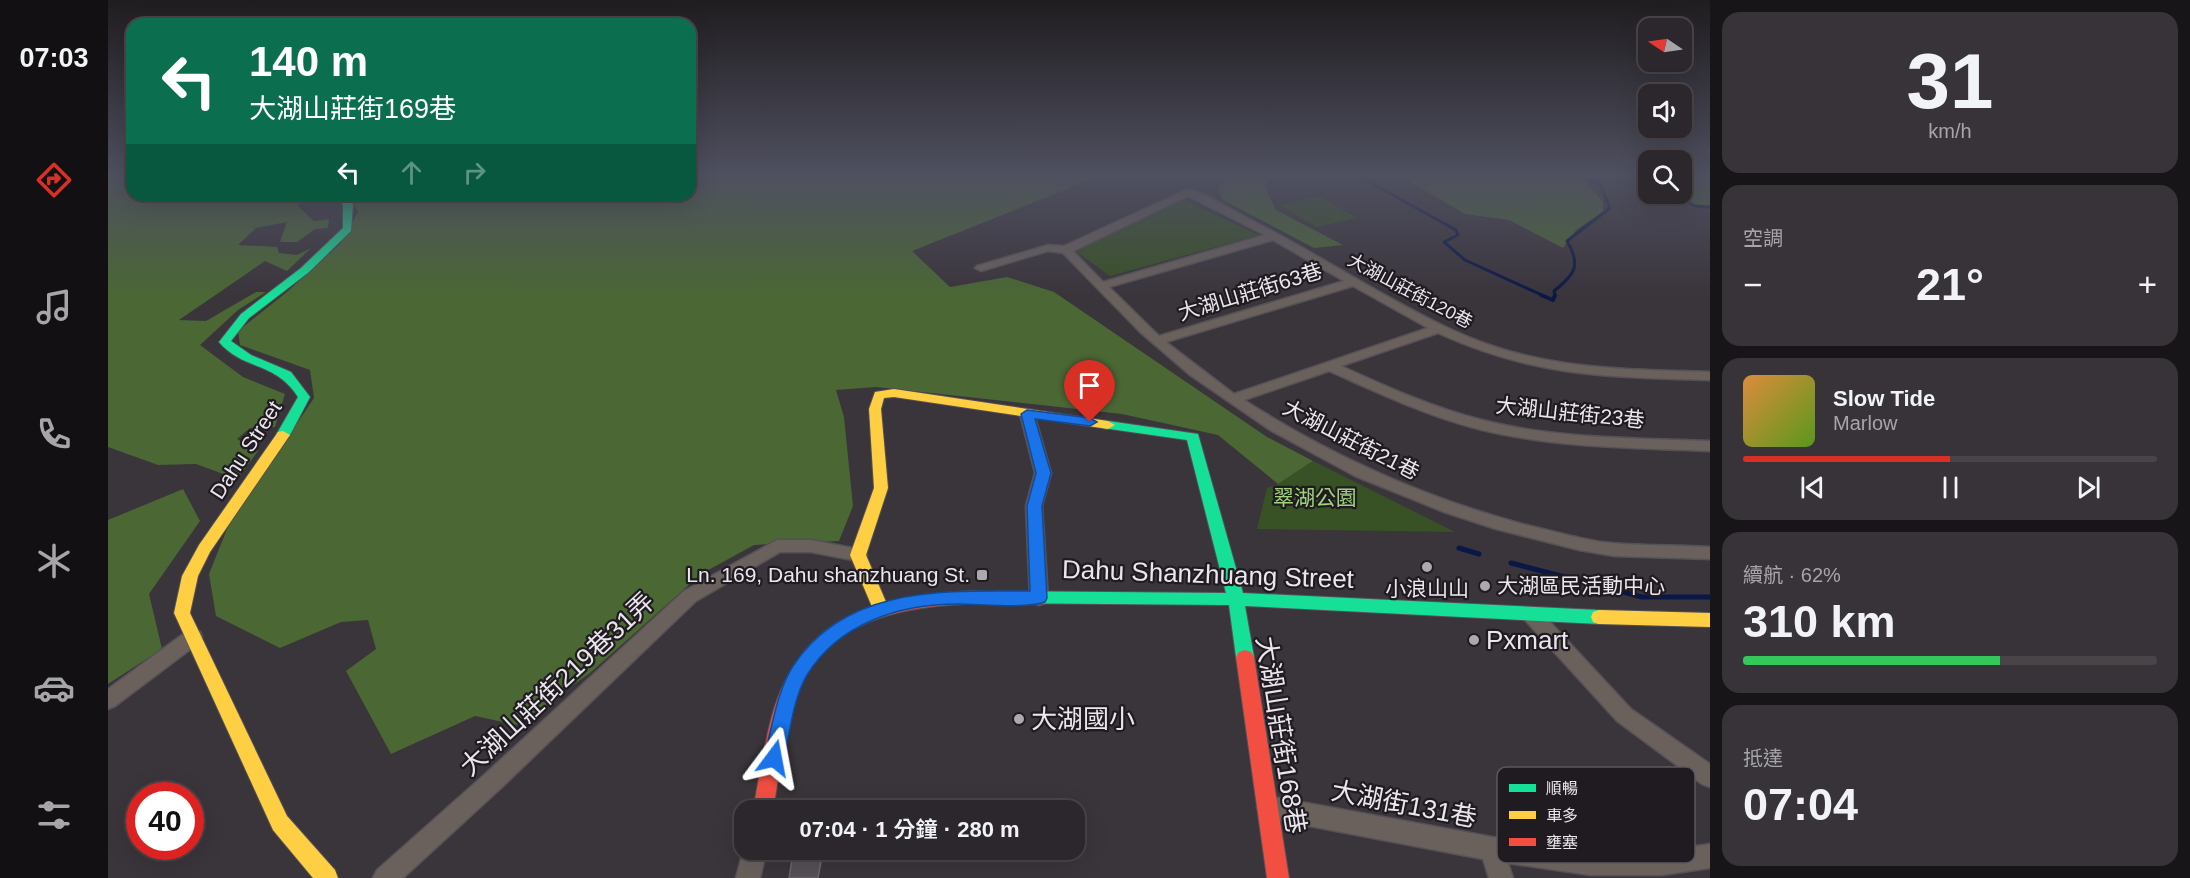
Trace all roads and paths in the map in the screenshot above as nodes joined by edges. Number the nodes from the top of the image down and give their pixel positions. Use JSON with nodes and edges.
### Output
{"nodes":[{"id":1,"x":348,"y":215,"type":"edge"},
{"id":2,"x":1140,"y":215,"type":"edge"},
{"id":3,"x":1233,"y":215,"type":"edge"},
{"id":4,"x":1275,"y":236,"type":"junction"},
{"id":5,"x":1066,"y":250,"type":"junction"},
{"id":6,"x":981,"y":268,"type":"dead end"},
{"id":7,"x":1352,"y":282,"type":"junction"},
{"id":8,"x":1101,"y":286,"type":"junction"},
{"id":9,"x":1438,"y":329,"type":"junction"},
{"id":10,"x":1159,"y":340,"type":"junction"},
{"id":11,"x":1329,"y":366,"type":"junction"},
{"id":12,"x":1710,"y":376,"type":"edge"},
{"id":13,"x":1233,"y":399,"type":"junction"},
{"id":14,"x":1027,"y":414,"type":"junction"},
{"id":15,"x":1710,"y":446,"type":"edge"},
{"id":16,"x":1710,"y":553,"type":"edge"},
{"id":17,"x":858,"y":555,"type":"junction"},
{"id":18,"x":1039,"y":598,"type":"junction"},
{"id":19,"x":1236,"y":599,"type":"junction"},
{"id":20,"x":881,"y":609,"type":"junction"},
{"id":21,"x":1532,"y":615,"type":"junction"},
{"id":22,"x":1710,"y":620,"type":"edge"},
{"id":23,"x":193,"y":637,"type":"junction"},
{"id":24,"x":108,"y":700,"type":"edge"},
{"id":25,"x":1710,"y":777,"type":"edge"},
{"id":26,"x":765,"y":800,"type":"edge"},
{"id":27,"x":1268,"y":807,"type":"junction"},
{"id":28,"x":1492,"y":849,"type":"junction"},
{"id":29,"x":1497,"y":850,"type":"edge"},
{"id":30,"x":1710,"y":856,"type":"edge"},
{"id":31,"x":1695,"y":858,"type":"edge"},
{"id":32,"x":752,"y":860,"type":"edge"},
{"id":33,"x":1590,"y":863,"type":"edge"},
{"id":34,"x":1662,"y":863,"type":"edge"},
{"id":35,"x":327,"y":878,"type":"edge"},
{"id":36,"x":385,"y":878,"type":"edge"},
{"id":37,"x":748,"y":878,"type":"edge"},
{"id":38,"x":1278,"y":878,"type":"edge"},
{"id":39,"x":1501,"y":878,"type":"edge"}],
"edges":[{"from":1,"to":23,"type":"street","name":"Dahu Street"},
{"from":2,"to":5,"type":"street","name":"大湖山莊街120巷"},
{"from":3,"to":4,"type":"street","name":"大湖山莊街120巷"},
{"from":4,"to":7,"type":"street","name":"大湖山莊街120巷"},
{"from":4,"to":8,"type":"street"},
{"from":5,"to":6,"type":"street","name":"大湖山莊街120巷"},
{"from":5,"to":8,"type":"street","name":"大湖山莊街21巷"},
{"from":7,"to":9,"type":"street","name":"大湖山莊街120巷"},
{"from":7,"to":10,"type":"street","name":"大湖山莊街63巷"},
{"from":8,"to":10,"type":"street","name":"大湖山莊街21巷"},
{"from":9,"to":11,"type":"street"},
{"from":9,"to":12,"type":"street","name":"大湖山莊街120巷"},
{"from":10,"to":13,"type":"street","name":"大湖山莊街21巷"},
{"from":11,"to":13,"type":"street"},
{"from":11,"to":15,"type":"street","name":"大湖山莊街23巷"},
{"from":13,"to":16,"type":"street","name":"大湖山莊街21巷"},
{"from":14,"to":17,"type":"street"},
{"from":14,"to":18,"type":"street"},
{"from":14,"to":19,"type":"street","name":"大湖山莊街168巷"},
{"from":17,"to":20,"type":"street"},
{"from":17,"to":36,"type":"street","name":"大湖山莊街219巷31弄"},
{"from":18,"to":19,"type":"street","name":"Dahu Shanzhuang Street"},
{"from":18,"to":20,"type":"street","name":"Dahu Shanzhuang Street"},
{"from":19,"to":21,"type":"street","name":"Dahu Shanzhuang Street"},
{"from":19,"to":27,"type":"street","name":"大湖山莊街168巷"},
{"from":20,"to":26,"type":"street","name":"Dahu Shanzhuang Street"},
{"from":21,"to":22,"type":"street","name":"Dahu Shanzhuang Street"},
{"from":21,"to":25,"type":"street"},
{"from":23,"to":24,"type":"street"},
{"from":23,"to":35,"type":"street"},
{"from":27,"to":28,"type":"street","name":"大湖街131巷"},
{"from":27,"to":38,"type":"street","name":"大湖山莊街168巷"},
{"from":28,"to":29,"type":"street","name":"大湖街131巷"},
{"from":28,"to":39,"type":"street"},
{"from":30,"to":31,"type":"street","name":"大湖街131巷"},
{"from":32,"to":37,"type":"street"},
{"from":33,"to":34,"type":"street","name":"大湖街131巷"}]}
